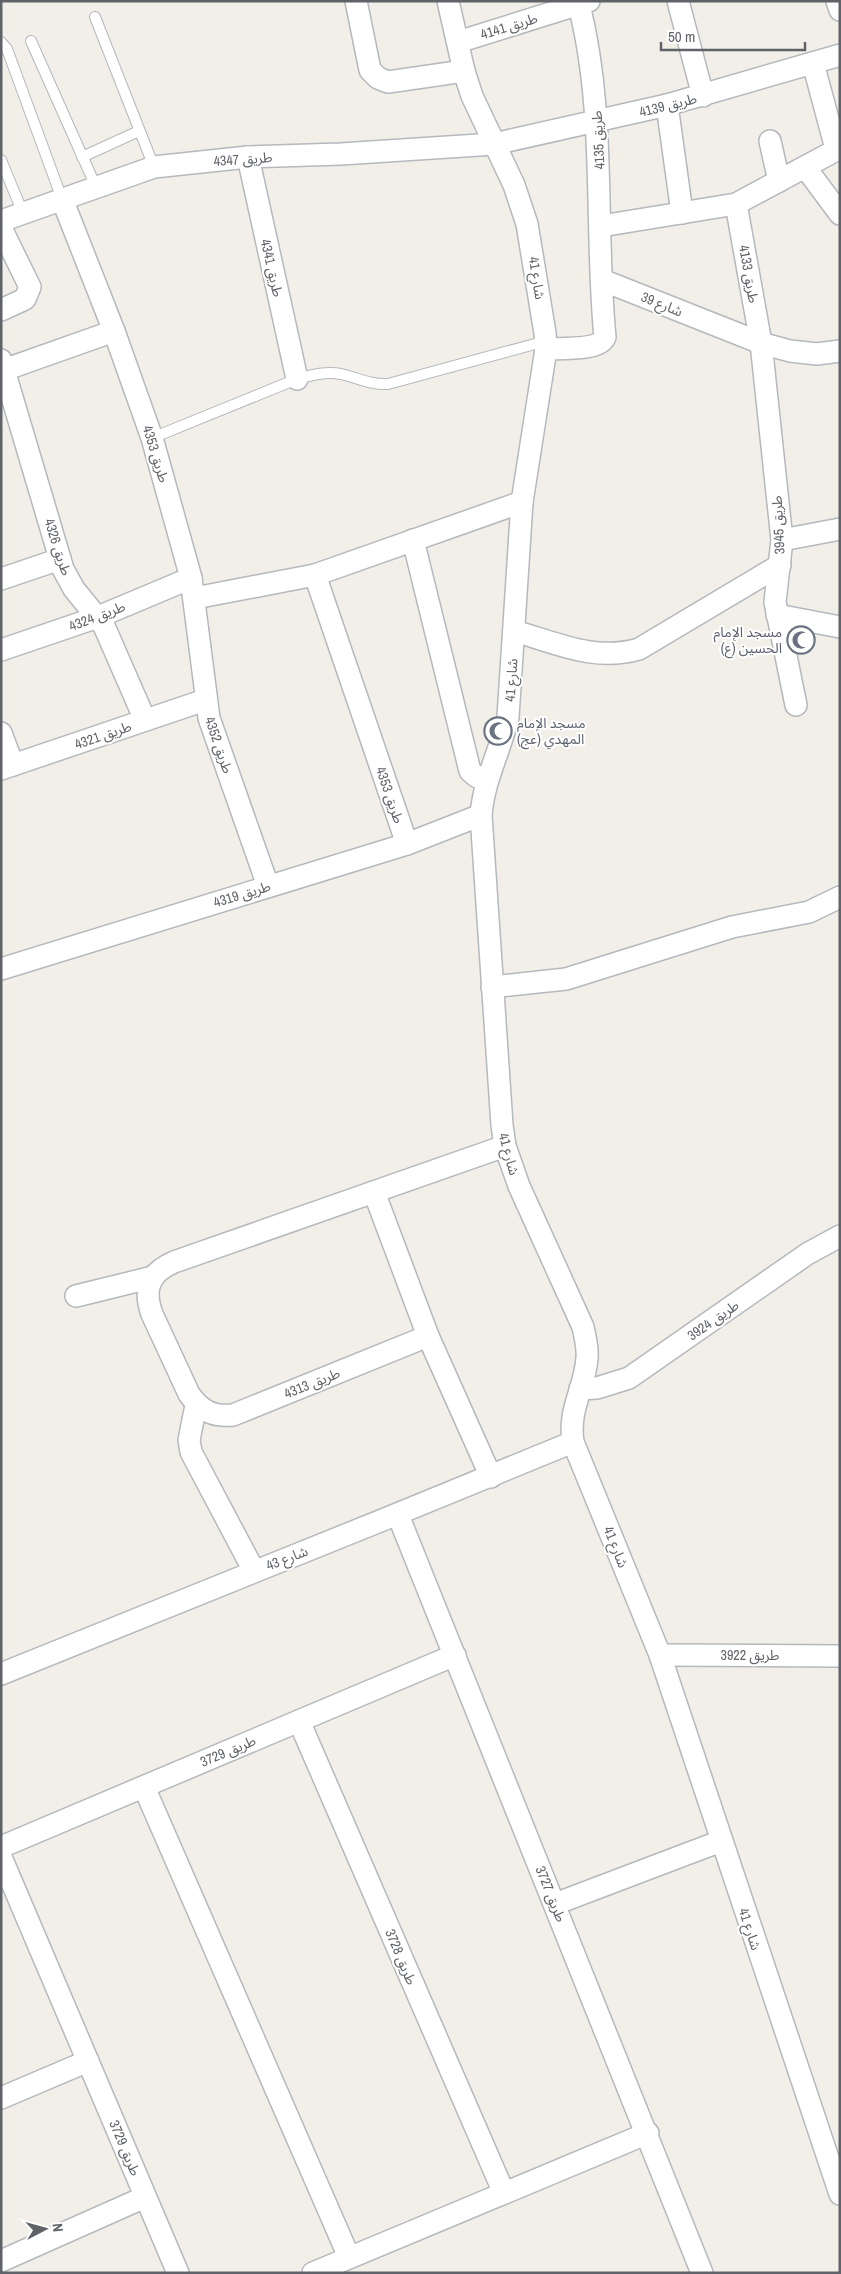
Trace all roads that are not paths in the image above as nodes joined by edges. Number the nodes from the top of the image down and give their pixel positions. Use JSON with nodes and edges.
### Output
{"nodes":[{"id":1,"x":356,"y":1,"type":"edge"},
{"id":2,"x":448,"y":1,"type":"edge"},
{"id":3,"x":678,"y":1,"type":"edge"},
{"id":4,"x":837,"y":1,"type":"edge"},
{"id":5,"x":582,"y":2,"type":"edge"},
{"id":6,"x":840,"y":10,"type":"edge"},
{"id":7,"x":95,"y":17,"type":"dead end"},
{"id":8,"x":31,"y":41,"type":"dead end"},
{"id":9,"x":1,"y":42,"type":"edge"},
{"id":10,"x":458,"y":42,"type":"junction"},
{"id":11,"x":840,"y":55,"type":"edge"},
{"id":12,"x":813,"y":64,"type":"junction"},
{"id":13,"x":464,"y":71,"type":"junction"},
{"id":14,"x":703,"y":96,"type":"junction"},
{"id":15,"x":667,"y":105,"type":"junction"},
{"id":16,"x":598,"y":122,"type":"junction"},
{"id":17,"x":139,"y":131,"type":"junction"},
{"id":18,"x":770,"y":141,"type":"dead end"},
{"id":19,"x":494,"y":144,"type":"junction"},
{"id":20,"x":838,"y":149,"type":"edge"},
{"id":21,"x":82,"y":157,"type":"junction"},
{"id":22,"x":248,"y":157,"type":"junction"},
{"id":23,"x":1,"y":160,"type":"edge"},
{"id":24,"x":154,"y":167,"type":"junction"},
{"id":25,"x":805,"y":167,"type":"junction"},
{"id":26,"x":779,"y":181,"type":"junction"},
{"id":27,"x":96,"y":187,"type":"junction"},
{"id":28,"x":62,"y":199,"type":"junction"},
{"id":29,"x":736,"y":204,"type":"junction"},
{"id":30,"x":23,"y":213,"type":"junction"},
{"id":31,"x":682,"y":213,"type":"junction"},
{"id":32,"x":840,"y":214,"type":"edge"},
{"id":33,"x":1,"y":220,"type":"edge"},
{"id":34,"x":601,"y":226,"type":"junction"},
{"id":35,"x":1,"y":228,"type":"edge"},
{"id":36,"x":602,"y":280,"type":"junction"},
{"id":37,"x":1,"y":310,"type":"edge"},
{"id":38,"x":114,"y":331,"type":"junction"},
{"id":39,"x":762,"y":343,"type":"junction"},
{"id":40,"x":546,"y":345,"type":"junction"},
{"id":41,"x":840,"y":351,"type":"edge"},
{"id":42,"x":2,"y":367,"type":"edge"},
{"id":43,"x":298,"y":379,"type":"junction"},
{"id":44,"x":152,"y":438,"type":"junction"},
{"id":45,"x":522,"y":502,"type":"junction"},
{"id":46,"x":840,"y":529,"type":"edge"},
{"id":47,"x":413,"y":540,"type":"junction"},
{"id":48,"x":782,"y":540,"type":"junction"},
{"id":49,"x":60,"y":559,"type":"junction"},
{"id":50,"x":780,"y":565,"type":"junction"},
{"id":51,"x":315,"y":575,"type":"junction"},
{"id":52,"x":1,"y":579,"type":"edge"},
{"id":53,"x":193,"y":588,"type":"junction"},
{"id":54,"x":777,"y":615,"type":"junction"},
{"id":55,"x":98,"y":617,"type":"junction"},
{"id":56,"x":840,"y":627,"type":"edge"},
{"id":57,"x":514,"y":631,"type":"junction"},
{"id":58,"x":1,"y":650,"type":"edge"},
{"id":59,"x":205,"y":700,"type":"junction"},
{"id":60,"x":796,"y":705,"type":"dead end"},
{"id":61,"x":145,"y":720,"type":"junction"},
{"id":62,"x":1,"y":733,"type":"edge"},
{"id":63,"x":7,"y":767,"type":"edge"},
{"id":64,"x":487,"y":777,"type":"junction"},
{"id":65,"x":481,"y":815,"type":"junction"},
{"id":66,"x":407,"y":844,"type":"junction"},
{"id":67,"x":268,"y":886,"type":"junction"},
{"id":68,"x":840,"y":897,"type":"edge"},
{"id":69,"x":1,"y":968,"type":"edge"},
{"id":70,"x":492,"y":987,"type":"junction"},
{"id":71,"x":505,"y":1146,"type":"junction"},
{"id":72,"x":374,"y":1192,"type":"junction"},
{"id":73,"x":840,"y":1236,"type":"edge"},
{"id":74,"x":153,"y":1277,"type":"junction"},
{"id":75,"x":76,"y":1296,"type":"dead end"},
{"id":76,"x":428,"y":1336,"type":"junction"},
{"id":77,"x":580,"y":1389,"type":"junction"},
{"id":78,"x":196,"y":1405,"type":"junction"},
{"id":79,"x":573,"y":1442,"type":"junction"},
{"id":80,"x":491,"y":1477,"type":"junction"},
{"id":81,"x":398,"y":1515,"type":"junction"},
{"id":82,"x":254,"y":1571,"type":"junction"},
{"id":83,"x":455,"y":1655,"type":"junction"},
{"id":84,"x":660,"y":1655,"type":"junction"},
{"id":85,"x":840,"y":1656,"type":"edge"},
{"id":86,"x":1,"y":1674,"type":"edge"},
{"id":87,"x":299,"y":1721,"type":"junction"},
{"id":88,"x":144,"y":1787,"type":"junction"},
{"id":89,"x":721,"y":1840,"type":"junction"},
{"id":90,"x":1,"y":1847,"type":"edge"},
{"id":91,"x":1,"y":1857,"type":"edge"},
{"id":92,"x":555,"y":1904,"type":"junction"},
{"id":93,"x":88,"y":2061,"type":"junction"},
{"id":94,"x":1,"y":2098,"type":"edge"},
{"id":95,"x":648,"y":2134,"type":"junction"},
{"id":96,"x":833,"y":2157,"type":"edge"},
{"id":97,"x":504,"y":2193,"type":"junction"},
{"id":98,"x":840,"y":2194,"type":"edge"},
{"id":99,"x":146,"y":2197,"type":"junction"},
{"id":100,"x":349,"y":2257,"type":"junction"},
{"id":101,"x":11,"y":2263,"type":"edge"},
{"id":102,"x":178,"y":2273,"type":"edge"},
{"id":103,"x":313,"y":2273,"type":"edge"},
{"id":104,"x":702,"y":2273,"type":"edge"}],
"edges":[{"from":1,"to":13,"type":"street"},
{"from":2,"to":10,"type":"street","name":"شارع 41"},
{"from":3,"to":14,"type":"street"},
{"from":4,"to":6,"type":"street"},
{"from":5,"to":10,"type":"street","name":"طريق 4141"},
{"from":5,"to":16,"type":"street","name":"طريق 4135"},
{"from":7,"to":17,"type":"lane"},
{"from":8,"to":21,"type":"lane"},
{"from":9,"to":28,"type":"lane"},
{"from":10,"to":13,"type":"street","name":"شارع 41"},
{"from":11,"to":12,"type":"street","name":"طريق 4139"},
{"from":12,"to":14,"type":"street","name":"طريق 4139"},
{"from":12,"to":20,"type":"street"},
{"from":13,"to":19,"type":"street","name":"شارع 41"},
{"from":14,"to":15,"type":"street","name":"طريق 4139"},
{"from":15,"to":16,"type":"street","name":"طريق 4139"},
{"from":15,"to":31,"type":"street"},
{"from":16,"to":19,"type":"street","name":"طريق 4139"},
{"from":16,"to":34,"type":"street","name":"طريق 4135"},
{"from":17,"to":21,"type":"lane"},
{"from":17,"to":24,"type":"lane"},
{"from":18,"to":26,"type":"street"},
{"from":19,"to":22,"type":"street","name":"طريق 4347"},
{"from":19,"to":40,"type":"street","name":"شارع 41"},
{"from":20,"to":25,"type":"street"},
{"from":21,"to":27,"type":"lane"},
{"from":22,"to":24,"type":"street","name":"طريق 4347"},
{"from":22,"to":43,"type":"street","name":"طريق 4341"},
{"from":23,"to":30,"type":"lane"},
{"from":24,"to":27,"type":"street","name":"طريق 4347"},
{"from":25,"to":26,"type":"street"},
{"from":25,"to":32,"type":"street"},
{"from":26,"to":29,"type":"street"},
{"from":27,"to":28,"type":"street","name":"طريق 4347"},
{"from":28,"to":30,"type":"street","name":"طريق 4347"},
{"from":28,"to":38,"type":"street","name":"طريق 4353"},
{"from":29,"to":31,"type":"street"},
{"from":29,"to":39,"type":"street","name":"طريق 4133"},
{"from":30,"to":33,"type":"street","name":"طريق 4347"},
{"from":31,"to":34,"type":"street"},
{"from":34,"to":36,"type":"street","name":"طريق 4135"},
{"from":35,"to":37,"type":"street"},
{"from":36,"to":39,"type":"street","name":"شارع 39"},
{"from":36,"to":40,"type":"street"},
{"from":38,"to":42,"type":"street"},
{"from":38,"to":44,"type":"street","name":"طريق 4353"},
{"from":39,"to":41,"type":"street","name":"شارع 39"},
{"from":39,"to":48,"type":"street","name":"طريق 3945"},
{"from":40,"to":43,"type":"lane"},
{"from":40,"to":45,"type":"street","name":"شارع 41"},
{"from":42,"to":49,"type":"street","name":"طريق 4326"},
{"from":43,"to":44,"type":"lane"},
{"from":44,"to":53,"type":"street","name":"طريق 4353"},
{"from":45,"to":47,"type":"street"},
{"from":45,"to":57,"type":"street","name":"شارع 41"},
{"from":46,"to":48,"type":"street"},
{"from":47,"to":51,"type":"street"},
{"from":47,"to":64,"type":"street"},
{"from":48,"to":50,"type":"street","name":"طريق 3945"},
{"from":49,"to":52,"type":"street"},
{"from":49,"to":55,"type":"street","name":"طريق 4326"},
{"from":50,"to":54,"type":"street","name":"طريق 3945"},
{"from":50,"to":57,"type":"street"},
{"from":51,"to":53,"type":"street"},
{"from":51,"to":66,"type":"street","name":"طريق 4353"},
{"from":53,"to":55,"type":"street","name":"طريق 4324"},
{"from":53,"to":59,"type":"street","name":"طريق 4352"},
{"from":54,"to":56,"type":"street"},
{"from":54,"to":60,"type":"street","name":"طريق 3945"},
{"from":55,"to":58,"type":"street","name":"طريق 4324"},
{"from":55,"to":61,"type":"street","name":"طريق 4326"},
{"from":57,"to":64,"type":"street","name":"شارع 41"},
{"from":59,"to":61,"type":"street","name":"طريق 4321"},
{"from":59,"to":67,"type":"street","name":"طريق 4352"},
{"from":61,"to":63,"type":"street","name":"طريق 4321"},
{"from":62,"to":63,"type":"street"},
{"from":64,"to":65,"type":"street","name":"شارع 41"},
{"from":65,"to":66,"type":"street","name":"طريق 4319"},
{"from":65,"to":70,"type":"street","name":"شارع 41"},
{"from":66,"to":67,"type":"street","name":"طريق 4319"},
{"from":67,"to":69,"type":"street","name":"طريق 4319"},
{"from":68,"to":70,"type":"street"},
{"from":70,"to":71,"type":"street","name":"شارع 41"},
{"from":71,"to":72,"type":"street"},
{"from":71,"to":77,"type":"street","name":"شارع 41"},
{"from":72,"to":74,"type":"street"},
{"from":72,"to":76,"type":"street"},
{"from":73,"to":77,"type":"street","name":"طريق 3924"},
{"from":74,"to":75,"type":"street"},
{"from":74,"to":78,"type":"street"},
{"from":76,"to":78,"type":"street","name":"طريق 4313"},
{"from":76,"to":80,"type":"street"},
{"from":77,"to":79,"type":"street","name":"شارع 41"},
{"from":78,"to":82,"type":"street"},
{"from":79,"to":80,"type":"street","name":"شارع 43"},
{"from":79,"to":84,"type":"street","name":"شارع 41"},
{"from":80,"to":81,"type":"street","name":"شارع 43"},
{"from":81,"to":82,"type":"street","name":"شارع 43"},
{"from":81,"to":83,"type":"street","name":"طريق 3727"},
{"from":82,"to":86,"type":"street","name":"شارع 43"},
{"from":83,"to":87,"type":"street","name":"طريق 3729"},
{"from":83,"to":92,"type":"street","name":"طريق 3727"},
{"from":84,"to":85,"type":"street","name":"طريق 3922"},
{"from":84,"to":89,"type":"street","name":"شارع 41"},
{"from":87,"to":88,"type":"street","name":"طريق 3729"},
{"from":87,"to":97,"type":"street","name":"طريق 3728"},
{"from":88,"to":90,"type":"street","name":"طريق 3729"},
{"from":88,"to":100,"type":"street"},
{"from":89,"to":92,"type":"street"},
{"from":89,"to":96,"type":"street","name":"شارع 41"},
{"from":91,"to":93,"type":"street","name":"طريق 3729"},
{"from":92,"to":95,"type":"street","name":"طريق 3727"},
{"from":93,"to":94,"type":"street"},
{"from":93,"to":99,"type":"street","name":"طريق 3729"},
{"from":95,"to":97,"type":"street"},
{"from":95,"to":104,"type":"street","name":"طريق 3727"},
{"from":96,"to":98,"type":"street","name":"شارع 41"},
{"from":97,"to":100,"type":"street"},
{"from":99,"to":101,"type":"street"},
{"from":99,"to":102,"type":"street","name":"طريق 3729"},
{"from":100,"to":103,"type":"street"}]}
